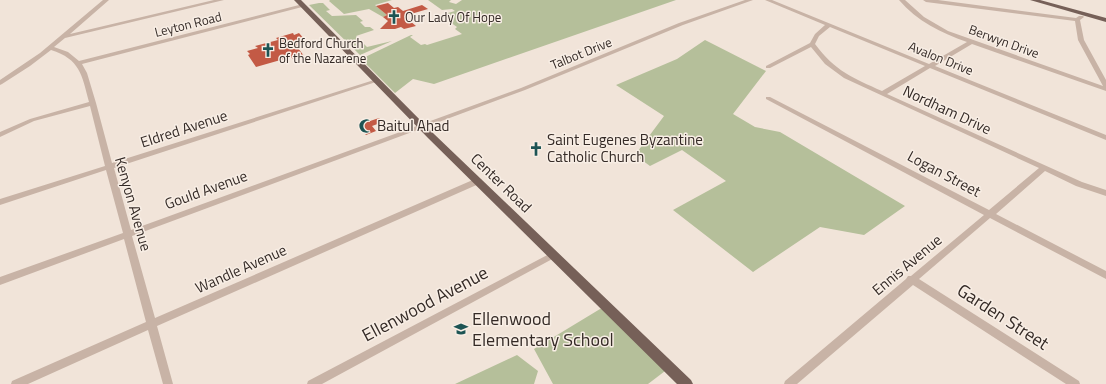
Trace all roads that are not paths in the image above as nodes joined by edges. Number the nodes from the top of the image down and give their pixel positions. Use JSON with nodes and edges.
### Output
{"nodes":[{"id":1,"x":106,"y":0,"type":"edge"},
{"id":2,"x":221,"y":0,"type":"edge"},
{"id":3,"x":750,"y":0,"type":"edge"},
{"id":4,"x":768,"y":0,"type":"edge"},
{"id":5,"x":902,"y":0,"type":"edge"},
{"id":6,"x":926,"y":0,"type":"edge"},
{"id":7,"x":1033,"y":0,"type":"edge"},
{"id":8,"x":301,"y":2,"type":"edge"},
{"id":9,"x":1084,"y":14,"type":"junction"},
{"id":10,"x":1077,"y":20,"type":"junction"},
{"id":11,"x":1106,"y":20,"type":"edge"},
{"id":12,"x":829,"y":25,"type":"junction"},
{"id":13,"x":63,"y":37,"type":"junction"},
{"id":14,"x":971,"y":42,"type":"junction"},
{"id":15,"x":812,"y":44,"type":"junction"},
{"id":16,"x":50,"y":48,"type":"junction"},
{"id":17,"x":802,"y":50,"type":"junction"},
{"id":18,"x":819,"y":54,"type":"junction"},
{"id":19,"x":78,"y":63,"type":"junction"},
{"id":20,"x":929,"y":66,"type":"junction"},
{"id":21,"x":768,"y":67,"type":"dead end"},
{"id":22,"x":376,"y":81,"type":"junction"},
{"id":23,"x":0,"y":83,"type":"edge"},
{"id":24,"x":1106,"y":87,"type":"edge"},
{"id":25,"x":882,"y":94,"type":"junction"},
{"id":26,"x":768,"y":98,"type":"dead end"},
{"id":27,"x":93,"y":103,"type":"junction"},
{"id":28,"x":421,"y":126,"type":"junction"},
{"id":29,"x":0,"y":135,"type":"edge"},
{"id":30,"x":1106,"y":138,"type":"edge"},
{"id":31,"x":109,"y":167,"type":"junction"},
{"id":32,"x":1044,"y":168,"type":"junction"},
{"id":33,"x":478,"y":181,"type":"junction"},
{"id":34,"x":1106,"y":193,"type":"edge"},
{"id":35,"x":0,"y":202,"type":"edge"},
{"id":36,"x":989,"y":214,"type":"junction"},
{"id":37,"x":127,"y":234,"type":"junction"},
{"id":38,"x":553,"y":255,"type":"junction"},
{"id":39,"x":1106,"y":275,"type":"edge"},
{"id":40,"x":911,"y":279,"type":"junction"},
{"id":41,"x":0,"y":281,"type":"edge"},
{"id":42,"x":152,"y":324,"type":"junction"},
{"id":43,"x":16,"y":384,"type":"edge"},
{"id":44,"x":168,"y":384,"type":"edge"},
{"id":45,"x":312,"y":384,"type":"edge"},
{"id":46,"x":686,"y":384,"type":"edge"},
{"id":47,"x":789,"y":384,"type":"edge"},
{"id":48,"x":1076,"y":384,"type":"edge"}],
"edges":[{"from":1,"to":13,"type":"street"},
{"from":2,"to":13,"type":"street"},
{"from":3,"to":28,"type":"street","name":"Talbot Drive"},
{"from":4,"to":12,"type":"street","name":"Avalon Drive"},
{"from":5,"to":14,"type":"street","name":"Berwyn Drive"},
{"from":6,"to":10,"type":"street"},
{"from":7,"to":9,"type":"main road"},
{"from":8,"to":19,"type":"street","name":"Leyton Road"},
{"from":8,"to":22,"type":"main road","name":"Center Road"},
{"from":9,"to":10,"type":"street"},
{"from":9,"to":11,"type":"main road"},
{"from":10,"to":24,"type":"street"},
{"from":12,"to":15,"type":"street"},
{"from":12,"to":20,"type":"street","name":"Avalon Drive"},
{"from":13,"to":16,"type":"street"},
{"from":14,"to":20,"type":"street"},
{"from":14,"to":24,"type":"street","name":"Berwyn Drive"},
{"from":15,"to":17,"type":"street"},
{"from":15,"to":18,"type":"street","name":"Nordham Drive"},
{"from":16,"to":19,"type":"street"},
{"from":16,"to":23,"type":"street"},
{"from":17,"to":18,"type":"street"},
{"from":17,"to":21,"type":"street"},
{"from":18,"to":25,"type":"street","name":"Nordham Drive"},
{"from":19,"to":27,"type":"street","name":"Kenyon Avenue"},
{"from":20,"to":25,"type":"street"},
{"from":20,"to":30,"type":"street","name":"Avalon Drive"},
{"from":22,"to":28,"type":"main road","name":"Center Road"},
{"from":22,"to":31,"type":"street","name":"Eldred Avenue"},
{"from":25,"to":32,"type":"street","name":"Nordham Drive"},
{"from":26,"to":36,"type":"street","name":"Logan Street"},
{"from":27,"to":29,"type":"street"},
{"from":27,"to":31,"type":"street","name":"Kenyon Avenue"},
{"from":28,"to":33,"type":"main road","name":"Center Road"},
{"from":28,"to":37,"type":"street","name":"Gould Avenue"},
{"from":31,"to":35,"type":"street","name":"Eldred Avenue"},
{"from":31,"to":37,"type":"street","name":"Kenyon Avenue"},
{"from":32,"to":34,"type":"street","name":"Nordham Drive"},
{"from":32,"to":36,"type":"street","name":"Ennis Avenue"},
{"from":33,"to":38,"type":"main road","name":"Center Road"},
{"from":33,"to":42,"type":"street","name":"Wandle Avenue"},
{"from":36,"to":39,"type":"street","name":"Logan Street"},
{"from":36,"to":40,"type":"street","name":"Ennis Avenue"},
{"from":37,"to":41,"type":"street","name":"Gould Avenue"},
{"from":37,"to":42,"type":"street","name":"Kenyon Avenue"},
{"from":38,"to":45,"type":"street","name":"Ellenwood Avenue"},
{"from":38,"to":46,"type":"main road","name":"Center Road"},
{"from":40,"to":47,"type":"street","name":"Ennis Avenue"},
{"from":40,"to":48,"type":"street","name":"Garden Street"},
{"from":42,"to":43,"type":"street","name":"Wandle Avenue"},
{"from":42,"to":44,"type":"street","name":"Kenyon Avenue"}]}
